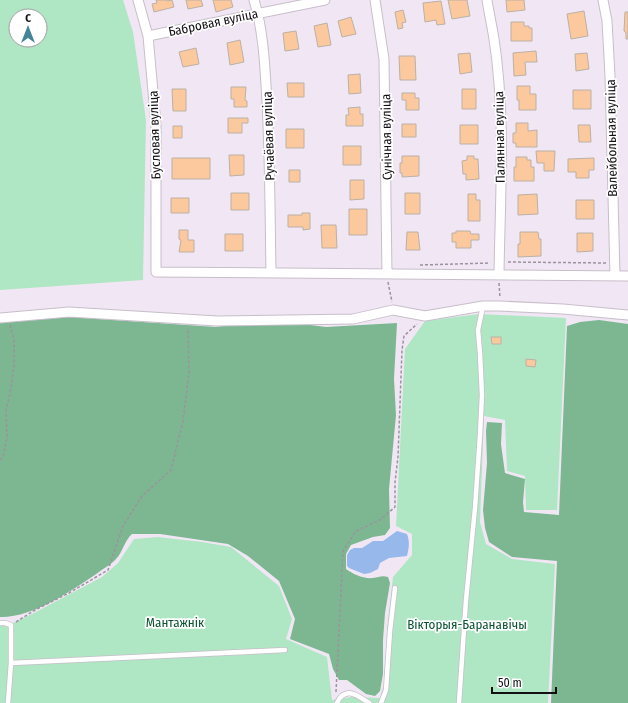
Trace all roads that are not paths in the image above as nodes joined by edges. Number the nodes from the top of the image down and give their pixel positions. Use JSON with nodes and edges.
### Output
{"nodes":[{"id":1,"x":138,"y":0,"type":"edge"},
{"id":2,"x":254,"y":0,"type":"edge"},
{"id":3,"x":325,"y":0,"type":"edge"},
{"id":4,"x":375,"y":0,"type":"edge"},
{"id":5,"x":487,"y":0,"type":"edge"},
{"id":6,"x":603,"y":0,"type":"edge"},
{"id":7,"x":258,"y":13,"type":"junction"},
{"id":8,"x":148,"y":36,"type":"junction"},
{"id":9,"x":271,"y":273,"type":"junction"},
{"id":10,"x":387,"y":274,"type":"junction"},
{"id":11,"x":499,"y":275,"type":"junction"},
{"id":12,"x":615,"y":276,"type":"junction"},
{"id":13,"x":628,"y":276,"type":"edge"},
{"id":14,"x":483,"y":306,"type":"junction"},
{"id":15,"x":628,"y":315,"type":"edge"},
{"id":16,"x":4,"y":317,"type":"edge"},
{"id":17,"x":396,"y":588,"type":"dead end"},
{"id":18,"x":0,"y":623,"type":"edge"},
{"id":19,"x":285,"y":650,"type":"dead end"},
{"id":20,"x":11,"y":663,"type":"junction"},
{"id":21,"x":8,"y":703,"type":"edge"},
{"id":22,"x":337,"y":703,"type":"edge"},
{"id":23,"x":369,"y":703,"type":"edge"},
{"id":24,"x":381,"y":703,"type":"edge"},
{"id":25,"x":459,"y":703,"type":"edge"}],
"edges":[{"from":1,"to":8,"type":"street","name":"Бусловая вуліца"},
{"from":2,"to":7,"type":"street","name":"Ручаёвая вуліца"},
{"from":3,"to":7,"type":"street","name":"Бабровая вуліца"},
{"from":4,"to":10,"type":"street","name":"Сунічная вуліца"},
{"from":5,"to":11,"type":"street","name":"Палянная вуліца"},
{"from":6,"to":12,"type":"street","name":"Валейбольная вуліца"},
{"from":7,"to":8,"type":"street","name":"Бабровая вуліца"},
{"from":7,"to":9,"type":"street","name":"Ручаёвая вуліца"},
{"from":8,"to":9,"type":"street","name":"Бусловая вуліца"},
{"from":9,"to":10,"type":"street"},
{"from":10,"to":11,"type":"street"},
{"from":11,"to":12,"type":"street"},
{"from":12,"to":13,"type":"street"},
{"from":14,"to":15,"type":"street"},
{"from":14,"to":16,"type":"street"},
{"from":14,"to":25,"type":"lane"},
{"from":17,"to":24,"type":"lane"},
{"from":18,"to":20,"type":"lane"},
{"from":19,"to":20,"type":"lane"},
{"from":20,"to":21,"type":"lane"},
{"from":22,"to":23,"type":"lane"}]}
